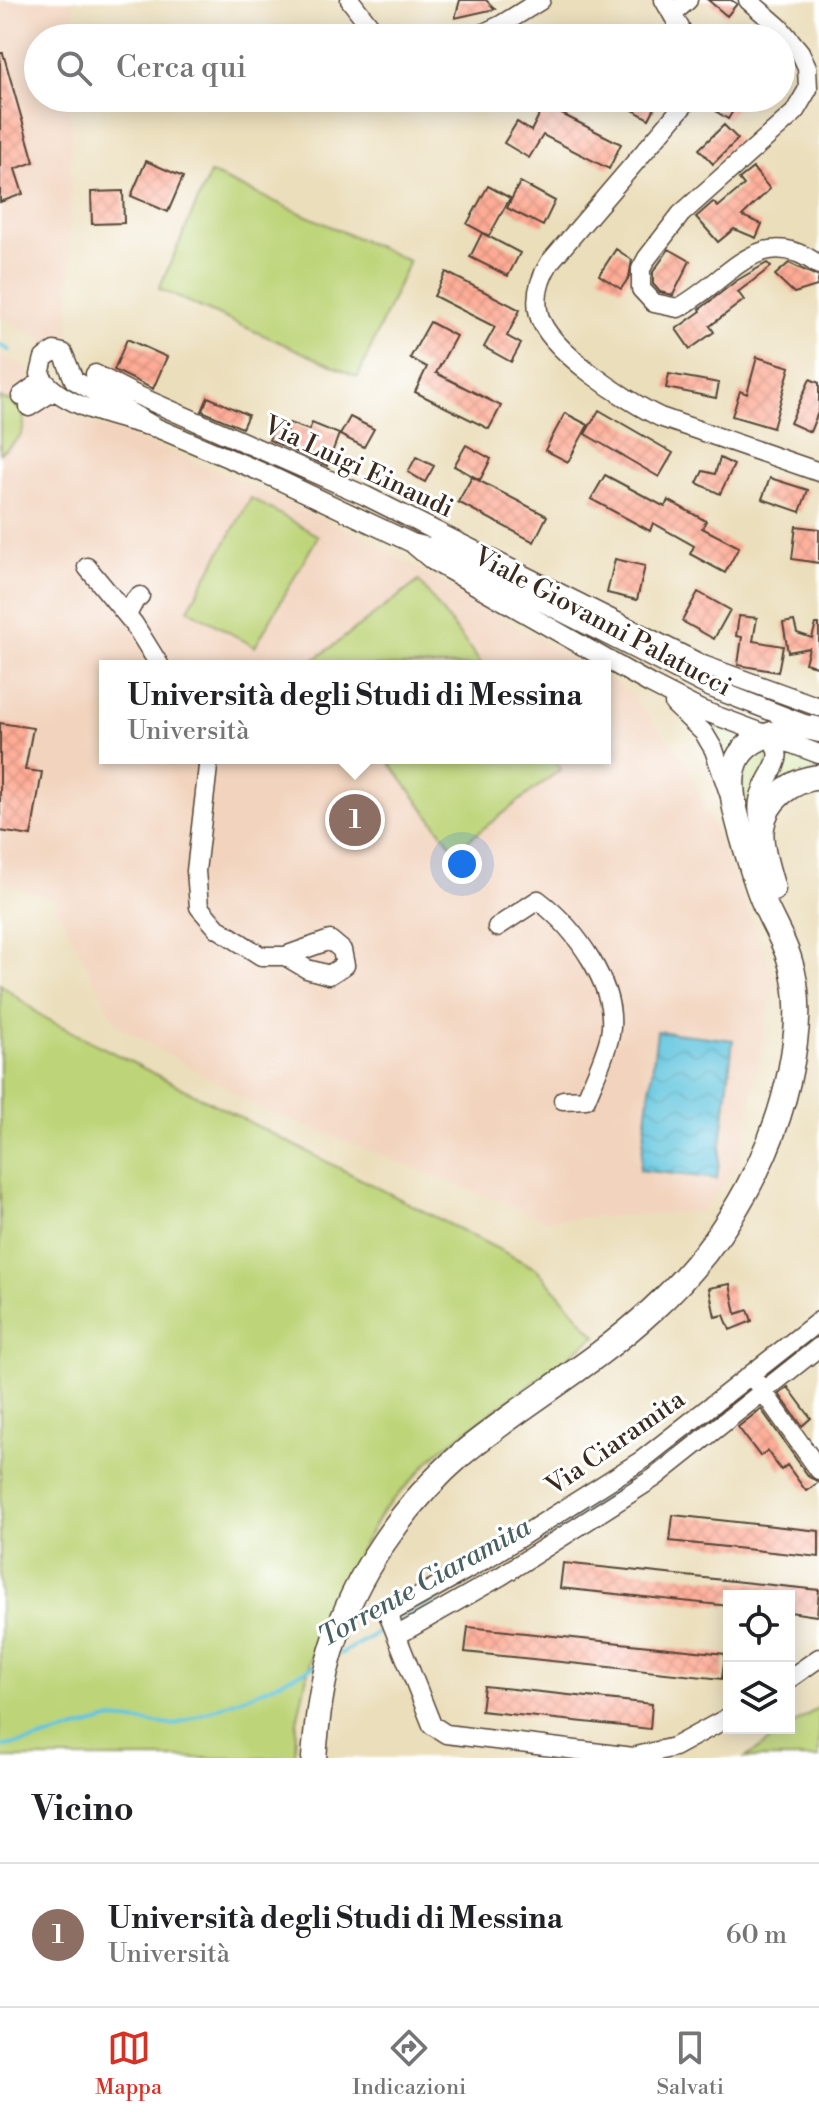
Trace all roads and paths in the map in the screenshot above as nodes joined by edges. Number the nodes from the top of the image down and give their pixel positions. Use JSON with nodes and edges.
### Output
{"nodes":[{"id":1,"x":350,"y":0,"type":"edge"},
{"id":2,"x":541,"y":0,"type":"edge"},
{"id":3,"x":688,"y":0,"type":"edge"},
{"id":4,"x":748,"y":0,"type":"edge"},
{"id":5,"x":520,"y":7,"type":"edge"},
{"id":6,"x":668,"y":7,"type":"edge"},
{"id":7,"x":368,"y":24,"type":"edge"},
{"id":8,"x":494,"y":24,"type":"edge"},
{"id":9,"x":775,"y":24,"type":"edge"},
{"id":10,"x":795,"y":46,"type":"edge"},
{"id":11,"x":795,"y":111,"type":"edge"},
{"id":12,"x":678,"y":112,"type":"edge"},
{"id":13,"x":795,"y":112,"type":"edge"},
{"id":14,"x":819,"y":265,"type":"edge"},
{"id":15,"x":95,"y":374,"type":"dead end"},
{"id":16,"x":49,"y":385,"type":"junction"},
{"id":17,"x":25,"y":402,"type":"dead end"},
{"id":18,"x":157,"y":428,"type":"junction"},
{"id":19,"x":819,"y":472,"type":"edge"},
{"id":20,"x":412,"y":543,"type":"junction"},
{"id":21,"x":87,"y":567,"type":"dead end"},
{"id":22,"x":140,"y":596,"type":"dead end"},
{"id":23,"x":127,"y":615,"type":"junction"},
{"id":24,"x":156,"y":660,"type":"edge"},
{"id":25,"x":608,"y":660,"type":"edge"},
{"id":26,"x":611,"y":662,"type":"edge"},
{"id":27,"x":650,"y":684,"type":"junction"},
{"id":28,"x":742,"y":700,"type":"junction"},
{"id":29,"x":816,"y":721,"type":"edge"},
{"id":30,"x":769,"y":735,"type":"junction"},
{"id":31,"x":819,"y":754,"type":"edge"},
{"id":32,"x":208,"y":764,"type":"edge"},
{"id":33,"x":819,"y":777,"type":"edge"},
{"id":34,"x":731,"y":800,"type":"junction"},
{"id":35,"x":761,"y":830,"type":"junction"},
{"id":36,"x":497,"y":927,"type":"dead end"},
{"id":37,"x":784,"y":942,"type":"junction"},
{"id":38,"x":285,"y":956,"type":"dead end"},
{"id":39,"x":563,"y":1100,"type":"dead end"},
{"id":40,"x":819,"y":1321,"type":"edge"},
{"id":41,"x":819,"y":1347,"type":"edge"},
{"id":42,"x":750,"y":1374,"type":"junction"},
{"id":43,"x":764,"y":1391,"type":"junction"},
{"id":44,"x":711,"y":1406,"type":"junction"},
{"id":45,"x":726,"y":1422,"type":"junction"},
{"id":46,"x":819,"y":1470,"type":"edge"},
{"id":47,"x":398,"y":1635,"type":"junction"},
{"id":48,"x":819,"y":1658,"type":"edge"},
{"id":49,"x":795,"y":1675,"type":"edge"},
{"id":50,"x":723,"y":1720,"type":"edge"},
{"id":51,"x":315,"y":1748,"type":"edge"},
{"id":52,"x":510,"y":1750,"type":"edge"}],
"edges":[{"from":1,"to":7,"type":"street"},
{"from":2,"to":5,"type":"street"},
{"from":3,"to":6,"type":"street"},
{"from":4,"to":9,"type":"street"},
{"from":5,"to":8,"type":"street"},
{"from":10,"to":11,"type":"street"},
{"from":12,"to":19,"type":"street"},
{"from":13,"to":14,"type":"street"},
{"from":15,"to":29,"type":"street","name":"Via Luigi Einaudi"},
{"from":16,"to":17,"type":"street"},
{"from":16,"to":18,"type":"street"},
{"from":16,"to":18,"type":"street"},
{"from":18,"to":20,"type":"street","name":"Viale Giovanni Palatucci"},
{"from":20,"to":25,"type":"street","name":"Viale Giovanni Palatucci"},
{"from":20,"to":28,"type":"street","name":"Viale Giovanni Palatucci"},
{"from":21,"to":23,"type":"street"},
{"from":22,"to":23,"type":"street"},
{"from":23,"to":24,"type":"street"},
{"from":26,"to":27,"type":"street","name":"Viale Giovanni Palatucci"},
{"from":27,"to":30,"type":"street","name":"Viale Giovanni Palatucci"},
{"from":27,"to":34,"type":"street"},
{"from":28,"to":29,"type":"street","name":"Viale Giovanni Palatucci"},
{"from":28,"to":30,"type":"street"},
{"from":29,"to":30,"type":"main road"},
{"from":30,"to":31,"type":"street","name":"Viale Giovanni Palatucci"},
{"from":30,"to":34,"type":"main road"},
{"from":30,"to":35,"type":"street"},
{"from":32,"to":38,"type":"street"},
{"from":33,"to":35,"type":"main road"},
{"from":34,"to":37,"type":"main road"},
{"from":35,"to":37,"type":"main road"},
{"from":36,"to":39,"type":"street"},
{"from":37,"to":51,"type":"main road"},
{"from":40,"to":42,"type":"street","name":"Via Ciaramita"},
{"from":41,"to":43,"type":"street","name":"Via Ciaramita"},
{"from":42,"to":43,"type":"street"},
{"from":42,"to":44,"type":"street","name":"Via Ciaramita"},
{"from":43,"to":45,"type":"street","name":"Via Ciaramita"},
{"from":43,"to":46,"type":"street"},
{"from":44,"to":45,"type":"street"},
{"from":44,"to":47,"type":"street","name":"Via Ciaramita"},
{"from":45,"to":47,"type":"street","name":"Via Ciaramita"},
{"from":47,"to":52,"type":"street"},
{"from":48,"to":49,"type":"street"},
{"from":50,"to":52,"type":"street"}]}
